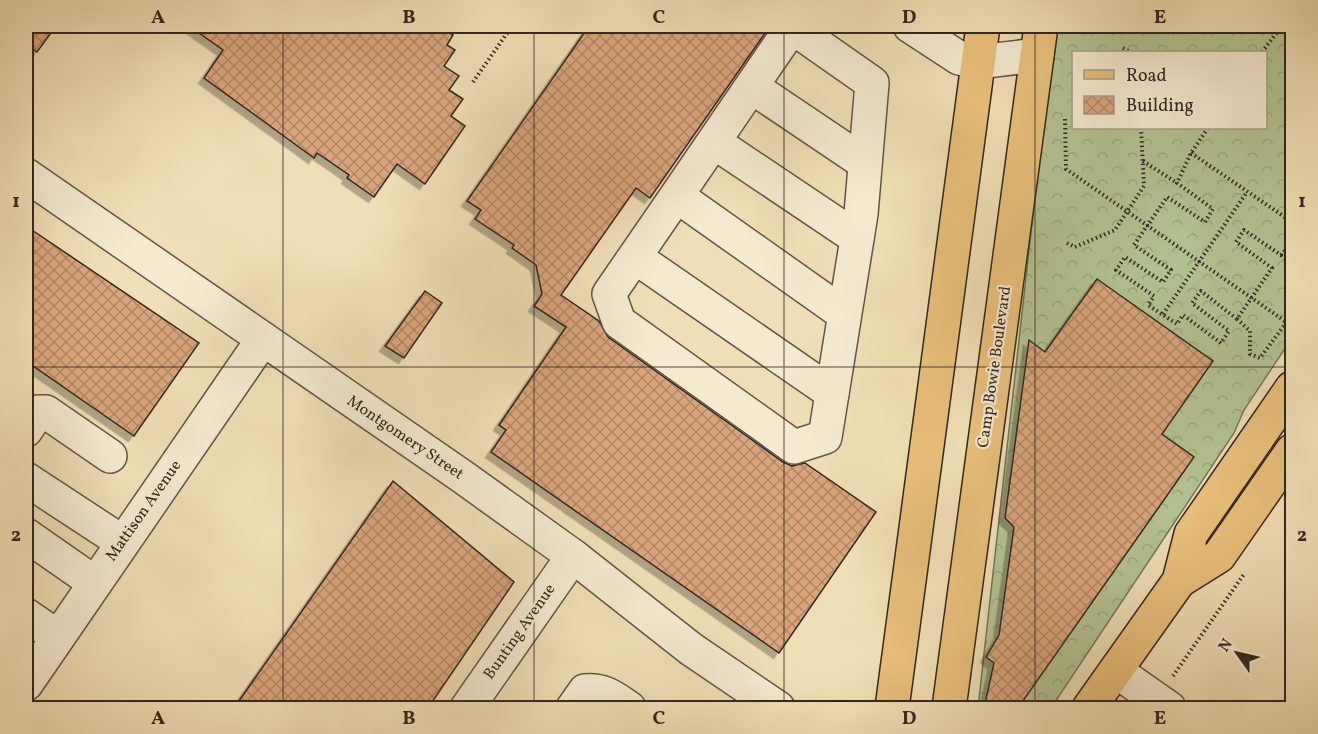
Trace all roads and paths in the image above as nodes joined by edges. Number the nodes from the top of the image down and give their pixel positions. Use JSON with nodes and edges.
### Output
{"nodes":[{"id":1,"x":512,"y":26,"type":"edge"},
{"id":2,"x":793,"y":26,"type":"edge"},
{"id":3,"x":910,"y":26,"type":"edge"},
{"id":4,"x":983,"y":26,"type":"edge"},
{"id":5,"x":1282,"y":26,"type":"edge"},
{"id":6,"x":1039,"y":40,"type":"edge"},
{"id":7,"x":1123,"y":48,"type":"dead end"},
{"id":8,"x":1128,"y":51,"type":"edge"},
{"id":9,"x":1263,"y":51,"type":"edge"},
{"id":10,"x":978,"y":62,"type":"junction"},
{"id":11,"x":473,"y":82,"type":"dead end"},
{"id":12,"x":752,"y":87,"type":"junction"},
{"id":13,"x":1065,"y":119,"type":"dead end"},
{"id":14,"x":1141,"y":129,"type":"edge"},
{"id":15,"x":1207,"y":129,"type":"edge"},
{"id":16,"x":714,"y":142,"type":"junction"},
{"id":17,"x":1191,"y":153,"type":"junction"},
{"id":18,"x":1143,"y":160,"type":"junction"},
{"id":19,"x":865,"y":163,"type":"junction"},
{"id":20,"x":26,"y":175,"type":"edge"},
{"id":21,"x":1177,"y":183,"type":"junction"},
{"id":22,"x":1247,"y":192,"type":"junction"},
{"id":23,"x":677,"y":196,"type":"junction"},
{"id":24,"x":1127,"y":212,"type":"junction"},
{"id":25,"x":1293,"y":222,"type":"edge"},
{"id":26,"x":1147,"y":226,"type":"junction"},
{"id":27,"x":857,"y":238,"type":"junction"},
{"id":28,"x":1067,"y":243,"type":"dead end"},
{"id":29,"x":1293,"y":243,"type":"edge"},
{"id":30,"x":1281,"y":255,"type":"junction"},
{"id":31,"x":635,"y":257,"type":"junction"},
{"id":32,"x":1199,"y":261,"type":"junction"},
{"id":33,"x":1293,"y":264,"type":"edge"},
{"id":34,"x":1252,"y":298,"type":"junction"},
{"id":35,"x":844,"y":314,"type":"junction"},
{"id":36,"x":1163,"y":314,"type":"junction"},
{"id":37,"x":1293,"y":315,"type":"edge"},
{"id":38,"x":1237,"y":319,"type":"junction"},
{"id":39,"x":1287,"y":322,"type":"junction"},
{"id":40,"x":1293,"y":326,"type":"edge"},
{"id":41,"x":263,"y":339,"type":"junction"},
{"id":42,"x":832,"y":393,"type":"junction"},
{"id":43,"x":1288,"y":405,"type":"edge"},
{"id":44,"x":26,"y":430,"type":"edge"},
{"id":45,"x":1293,"y":451,"type":"edge"},
{"id":46,"x":110,"y":456,"type":"dead end"},
{"id":47,"x":26,"y":479,"type":"edge"},
{"id":48,"x":26,"y":535,"type":"edge"},
{"id":49,"x":122,"y":542,"type":"junction"},
{"id":50,"x":573,"y":556,"type":"junction"},
{"id":51,"x":1245,"y":573,"type":"dead end"},
{"id":52,"x":1179,"y":581,"type":"junction"},
{"id":53,"x":95,"y":583,"type":"junction"},
{"id":54,"x":26,"y":615,"type":"edge"},
{"id":55,"x":57,"y":637,"type":"junction"},
{"id":56,"x":1116,"y":671,"type":"junction"},
{"id":57,"x":26,"y":684,"type":"edge"},
{"id":58,"x":1163,"y":704,"type":"edge"},
{"id":59,"x":467,"y":708,"type":"edge"},
{"id":60,"x":573,"y":708,"type":"edge"},
{"id":61,"x":629,"y":708,"type":"edge"},
{"id":62,"x":778,"y":708,"type":"edge"},
{"id":63,"x":892,"y":708,"type":"edge"},
{"id":64,"x":949,"y":708,"type":"edge"},
{"id":65,"x":1089,"y":708,"type":"edge"}],
"edges":[{"from":1,"to":11,"type":"path"},
{"from":2,"to":12,"type":"street"},
{"from":2,"to":19,"type":"street"},
{"from":3,"to":10,"type":"street"},
{"from":4,"to":10,"type":"main road"},
{"from":5,"to":9,"type":"path"},
{"from":6,"to":10,"type":"street"},
{"from":6,"to":64,"type":"main road","name":"Camp Bowie Boulevard"},
{"from":7,"to":8,"type":"path"},
{"from":10,"to":63,"type":"main road"},
{"from":12,"to":16,"type":"street"},
{"from":12,"to":19,"type":"street"},
{"from":13,"to":24,"type":"path"},
{"from":14,"to":18,"type":"path"},
{"from":15,"to":17,"type":"path"},
{"from":16,"to":23,"type":"street"},
{"from":16,"to":27,"type":"street"},
{"from":17,"to":21,"type":"path"},
{"from":17,"to":22,"type":"path"},
{"from":18,"to":21,"type":"path"},
{"from":18,"to":24,"type":"path"},
{"from":19,"to":27,"type":"street"},
{"from":20,"to":41,"type":"street","name":"Montgomery Street"},
{"from":21,"to":26,"type":"path"},
{"from":22,"to":25,"type":"path"},
{"from":22,"to":32,"type":"path"},
{"from":23,"to":31,"type":"street"},
{"from":23,"to":35,"type":"street"},
{"from":24,"to":26,"type":"path"},
{"from":24,"to":28,"type":"path"},
{"from":26,"to":32,"type":"path"},
{"from":26,"to":36,"type":"path"},
{"from":27,"to":35,"type":"street"},
{"from":29,"to":30,"type":"path"},
{"from":30,"to":33,"type":"path"},
{"from":30,"to":34,"type":"path"},
{"from":31,"to":42,"type":"street"},
{"from":31,"to":42,"type":"street"},
{"from":32,"to":34,"type":"path"},
{"from":32,"to":36,"type":"path"},
{"from":34,"to":38,"type":"path"},
{"from":34,"to":39,"type":"path"},
{"from":35,"to":42,"type":"street"},
{"from":36,"to":38,"type":"path"},
{"from":37,"to":39,"type":"path"},
{"from":38,"to":39,"type":"path"},
{"from":39,"to":40,"type":"path"},
{"from":41,"to":49,"type":"street","name":"Mattison Avenue"},
{"from":41,"to":50,"type":"street","name":"Montgomery Street"},
{"from":43,"to":52,"type":"main road"},
{"from":44,"to":46,"type":"street"},
{"from":45,"to":52,"type":"main road"},
{"from":47,"to":49,"type":"street"},
{"from":48,"to":53,"type":"street"},
{"from":49,"to":53,"type":"street","name":"Mattison Avenue"},
{"from":50,"to":59,"type":"street","name":"Bunting Avenue"},
{"from":50,"to":62,"type":"street","name":"Montgomery Street"},
{"from":51,"to":58,"type":"path"},
{"from":52,"to":56,"type":"main road"},
{"from":53,"to":55,"type":"street","name":"Mattison Avenue"},
{"from":54,"to":55,"type":"street"},
{"from":55,"to":57,"type":"street","name":"Mattison Avenue"},
{"from":56,"to":58,"type":"street"},
{"from":56,"to":65,"type":"main road"},
{"from":60,"to":61,"type":"street"}]}
